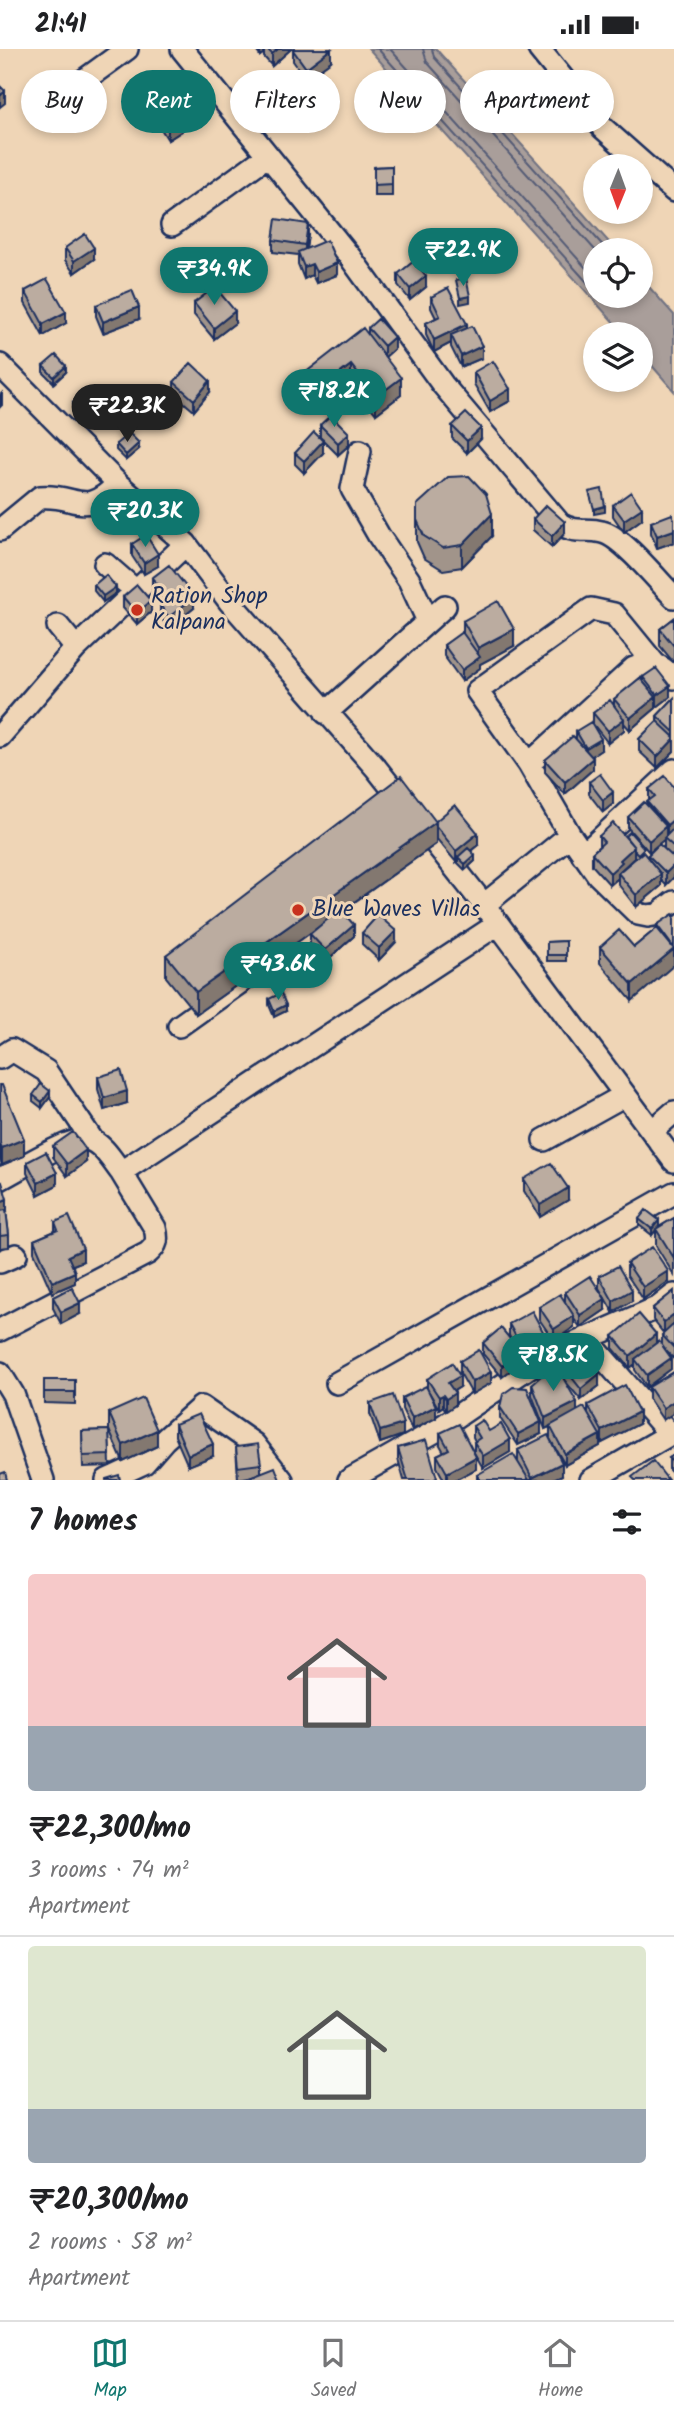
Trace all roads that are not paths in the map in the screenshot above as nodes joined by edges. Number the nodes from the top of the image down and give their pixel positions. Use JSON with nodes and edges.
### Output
{"nodes":[{"id":1,"x":127,"y":49,"type":"edge"},
{"id":2,"x":182,"y":49,"type":"edge"},
{"id":3,"x":539,"y":49,"type":"edge"},
{"id":4,"x":98,"y":70,"type":"edge"},
{"id":5,"x":267,"y":156,"type":"junction"},
{"id":6,"x":674,"y":191,"type":"edge"},
{"id":7,"x":172,"y":225,"type":"dead end"},
{"id":8,"x":2,"y":372,"type":"edge"},
{"id":9,"x":360,"y":451,"type":"dead end"},
{"id":10,"x":118,"y":484,"type":"junction"},
{"id":11,"x":0,"y":530,"type":"edge"},
{"id":12,"x":186,"y":544,"type":"junction"},
{"id":13,"x":105,"y":564,"type":"dead end"},
{"id":14,"x":136,"y":591,"type":"junction"},
{"id":15,"x":674,"y":597,"type":"edge"},
{"id":16,"x":445,"y":606,"type":"dead end"},
{"id":17,"x":428,"y":621,"type":"junction"},
{"id":18,"x":58,"y":627,"type":"dead end"},
{"id":19,"x":76,"y":648,"type":"junction"},
{"id":20,"x":654,"y":663,"type":"junction"},
{"id":21,"x":674,"y":678,"type":"edge"},
{"id":22,"x":326,"y":713,"type":"junction"},
{"id":23,"x":0,"y":736,"type":"edge"},
{"id":24,"x":529,"y":764,"type":"junction"},
{"id":25,"x":674,"y":770,"type":"edge"},
{"id":26,"x":401,"y":798,"type":"junction"},
{"id":27,"x":383,"y":812,"type":"edge"},
{"id":28,"x":570,"y":835,"type":"junction"},
{"id":29,"x":436,"y":843,"type":"junction"},
{"id":30,"x":583,"y":855,"type":"junction"},
{"id":31,"x":415,"y":859,"type":"dead end"},
{"id":32,"x":674,"y":902,"type":"edge"},
{"id":33,"x":484,"y":905,"type":"junction"},
{"id":34,"x":498,"y":924,"type":"junction"},
{"id":35,"x":284,"y":952,"type":"dead end"},
{"id":36,"x":179,"y":1026,"type":"dead end"},
{"id":37,"x":0,"y":1058,"type":"edge"},
{"id":38,"x":625,"y":1095,"type":"junction"},
{"id":39,"x":674,"y":1112,"type":"edge"},
{"id":40,"x":652,"y":1131,"type":"junction"},
{"id":41,"x":544,"y":1140,"type":"dead end"},
{"id":42,"x":93,"y":1141,"type":"junction"},
{"id":43,"x":674,"y":1161,"type":"edge"},
{"id":44,"x":121,"y":1172,"type":"junction"},
{"id":45,"x":0,"y":1179,"type":"edge"},
{"id":46,"x":674,"y":1193,"type":"edge"},
{"id":47,"x":674,"y":1295,"type":"edge"},
{"id":48,"x":0,"y":1330,"type":"edge"},
{"id":49,"x":586,"y":1338,"type":"junction"},
{"id":50,"x":0,"y":1373,"type":"edge"},
{"id":51,"x":337,"y":1383,"type":"dead end"},
{"id":52,"x":672,"y":1433,"type":"edge"},
{"id":53,"x":43,"y":1480,"type":"edge"},
{"id":54,"x":107,"y":1480,"type":"edge"},
{"id":55,"x":282,"y":1480,"type":"edge"},
{"id":56,"x":349,"y":1480,"type":"edge"},
{"id":57,"x":591,"y":1480,"type":"edge"}],
"edges":[{"from":1,"to":4,"type":"street"},
{"from":2,"to":5,"type":"street"},
{"from":3,"to":6,"type":"street"},
{"from":5,"to":7,"type":"street"},
{"from":5,"to":15,"type":"street"},
{"from":8,"to":10,"type":"street"},
{"from":9,"to":17,"type":"street"},
{"from":10,"to":11,"type":"street"},
{"from":10,"to":12,"type":"street"},
{"from":12,"to":14,"type":"street"},
{"from":12,"to":22,"type":"street"},
{"from":13,"to":14,"type":"street"},
{"from":14,"to":19,"type":"street"},
{"from":16,"to":17,"type":"street"},
{"from":17,"to":22,"type":"street"},
{"from":18,"to":19,"type":"street"},
{"from":19,"to":23,"type":"street"},
{"from":20,"to":21,"type":"street"},
{"from":20,"to":24,"type":"street"},
{"from":20,"to":24,"type":"street"},
{"from":22,"to":26,"type":"street"},
{"from":24,"to":28,"type":"street"},
{"from":25,"to":30,"type":"street"},
{"from":26,"to":27,"type":"street"},
{"from":26,"to":29,"type":"street"},
{"from":28,"to":30,"type":"street"},
{"from":28,"to":33,"type":"street"},
{"from":29,"to":31,"type":"street"},
{"from":29,"to":33,"type":"street"},
{"from":30,"to":32,"type":"street"},
{"from":33,"to":34,"type":"street"},
{"from":34,"to":38,"type":"street"},
{"from":34,"to":44,"type":"street"},
{"from":35,"to":36,"type":"street"},
{"from":37,"to":42,"type":"street"},
{"from":38,"to":40,"type":"street"},
{"from":38,"to":41,"type":"street"},
{"from":39,"to":40,"type":"street"},
{"from":40,"to":43,"type":"street"},
{"from":42,"to":44,"type":"street"},
{"from":42,"to":45,"type":"street"},
{"from":44,"to":48,"type":"street"},
{"from":46,"to":51,"type":"street"},
{"from":47,"to":49,"type":"street"},
{"from":49,"to":52,"type":"street"},
{"from":49,"to":56,"type":"street"},
{"from":50,"to":53,"type":"street"},
{"from":52,"to":57,"type":"street"},
{"from":54,"to":55,"type":"street"}]}
